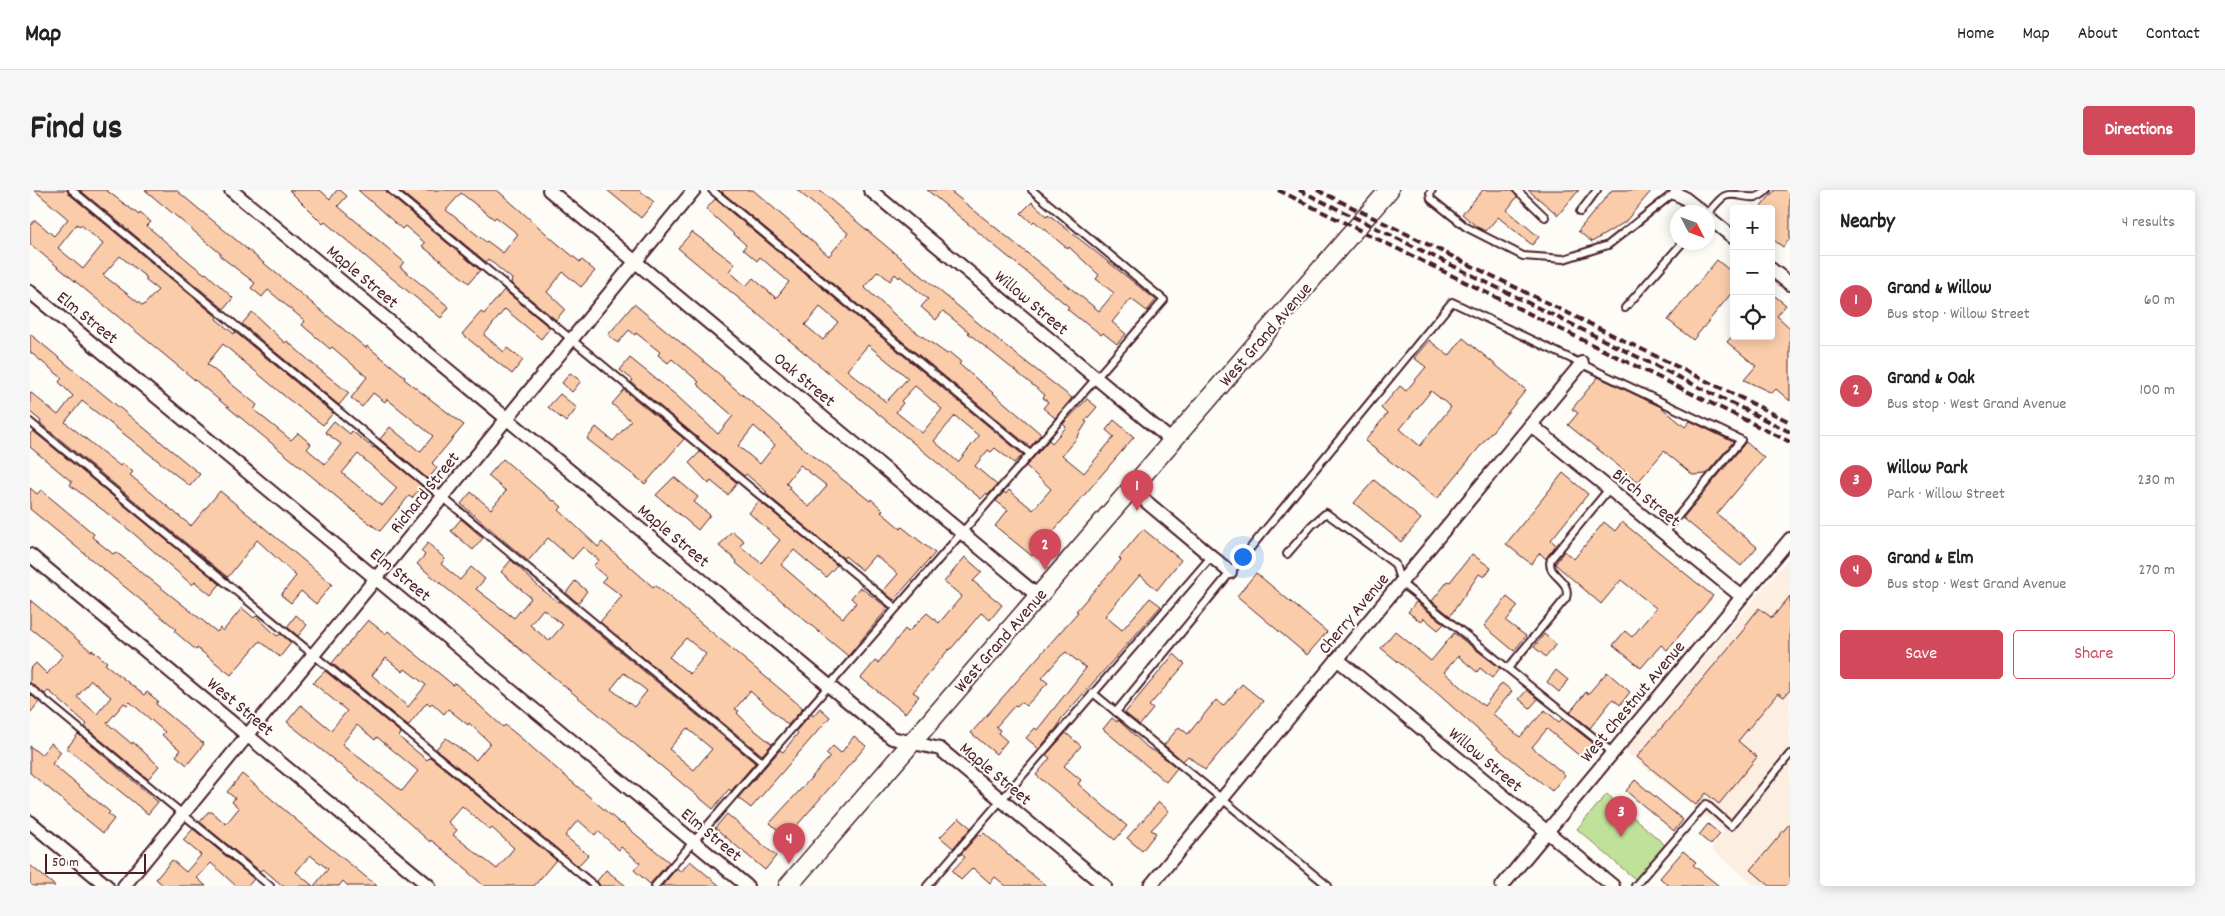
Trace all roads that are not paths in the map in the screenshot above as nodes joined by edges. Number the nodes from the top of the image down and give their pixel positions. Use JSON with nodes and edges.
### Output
{"nodes":[{"id":1,"x":72,"y":190,"type":"edge"},
{"id":2,"x":231,"y":190,"type":"edge"},
{"id":3,"x":391,"y":190,"type":"edge"},
{"id":4,"x":549,"y":190,"type":"edge"},
{"id":5,"x":694,"y":190,"type":"edge"},
{"id":6,"x":712,"y":190,"type":"edge"},
{"id":7,"x":870,"y":190,"type":"edge"},
{"id":8,"x":1032,"y":190,"type":"edge"},
{"id":9,"x":1388,"y":190,"type":"edge"},
{"id":10,"x":1432,"y":190,"type":"edge"},
{"id":11,"x":1517,"y":190,"type":"edge"},
{"id":12,"x":1597,"y":190,"type":"edge"},
{"id":13,"x":1768,"y":190,"type":"edge"},
{"id":14,"x":1676,"y":194,"type":"joint"},
{"id":15,"x":1693,"y":205,"type":"edge"},
{"id":16,"x":1715,"y":206,"type":"edge"},
{"id":17,"x":1580,"y":212,"type":"dead end"},
{"id":18,"x":1545,"y":217,"type":"dead end"},
{"id":19,"x":1715,"y":223,"type":"edge"},
{"id":20,"x":1730,"y":235,"type":"edge"},
{"id":21,"x":1676,"y":250,"type":"edge"},
{"id":22,"x":636,"y":262,"type":"junction"},
{"id":23,"x":1775,"y":272,"type":"edge"},
{"id":24,"x":1790,"y":284,"type":"edge"},
{"id":25,"x":30,"y":292,"type":"edge"},
{"id":26,"x":1625,"y":308,"type":"dead end"},
{"id":27,"x":572,"y":340,"type":"junction"},
{"id":28,"x":1582,"y":363,"type":"junction"},
{"id":29,"x":1096,"y":378,"type":"junction"},
{"id":30,"x":507,"y":419,"type":"junction"},
{"id":31,"x":30,"y":422,"type":"edge"},
{"id":32,"x":1531,"y":425,"type":"junction"},
{"id":33,"x":1172,"y":441,"type":"junction"},
{"id":34,"x":1030,"y":454,"type":"junction"},
{"id":35,"x":1131,"y":489,"type":"junction"},
{"id":36,"x":1610,"y":489,"type":"junction"},
{"id":37,"x":442,"y":498,"type":"junction"},
{"id":38,"x":962,"y":532,"type":"junction"},
{"id":39,"x":1664,"y":533,"type":"junction"},
{"id":40,"x":1790,"y":540,"type":"edge"},
{"id":41,"x":1287,"y":554,"type":"dead end"},
{"id":42,"x":30,"y":555,"type":"edge"},
{"id":43,"x":1211,"y":557,"type":"junction"},
{"id":44,"x":1230,"y":572,"type":"junction"},
{"id":45,"x":377,"y":577,"type":"junction"},
{"id":46,"x":1401,"y":583,"type":"junction"},
{"id":47,"x":1038,"y":596,"type":"junction"},
{"id":48,"x":1741,"y":596,"type":"junction"},
{"id":49,"x":896,"y":608,"type":"junction"},
{"id":50,"x":313,"y":655,"type":"junction"},
{"id":51,"x":1337,"y":659,"type":"junction"},
{"id":52,"x":1509,"y":667,"type":"junction"},
{"id":53,"x":828,"y":686,"type":"junction"},
{"id":54,"x":30,"y":688,"type":"edge"},
{"id":55,"x":1093,"y":693,"type":"junction"},
{"id":56,"x":1116,"y":712,"type":"junction"},
{"id":57,"x":248,"y":734,"type":"junction"},
{"id":58,"x":913,"y":742,"type":"junction"},
{"id":59,"x":1612,"y":752,"type":"junction"},
{"id":60,"x":1790,"y":754,"type":"edge"},
{"id":61,"x":762,"y":762,"type":"junction"},
{"id":62,"x":1222,"y":799,"type":"junction"},
{"id":63,"x":1001,"y":800,"type":"junction"},
{"id":64,"x":183,"y":814,"type":"junction"},
{"id":65,"x":30,"y":822,"type":"edge"},
{"id":66,"x":1546,"y":832,"type":"junction"},
{"id":67,"x":693,"y":841,"type":"junction"},
{"id":68,"x":107,"y":886,"type":"edge"},
{"id":69,"x":124,"y":886,"type":"edge"},
{"id":70,"x":270,"y":886,"type":"edge"},
{"id":71,"x":429,"y":886,"type":"edge"},
{"id":72,"x":595,"y":886,"type":"edge"},
{"id":73,"x":655,"y":886,"type":"edge"},
{"id":74,"x":747,"y":886,"type":"edge"},
{"id":75,"x":788,"y":886,"type":"edge"},
{"id":76,"x":927,"y":886,"type":"edge"},
{"id":77,"x":1105,"y":886,"type":"edge"},
{"id":78,"x":1150,"y":886,"type":"edge"},
{"id":79,"x":1328,"y":886,"type":"edge"},
{"id":80,"x":1502,"y":886,"type":"edge"},
{"id":81,"x":1613,"y":886,"type":"edge"},
{"id":82,"x":1635,"y":886,"type":"edge"}],
"edges":[{"from":1,"to":37,"type":"lane"},
{"from":2,"to":30,"type":"street","name":"Maple Street"},
{"from":3,"to":27,"type":"lane"},
{"from":4,"to":22,"type":"street","name":"Oak Street"},
{"from":5,"to":22,"type":"street","name":"Richard Street"},
{"from":6,"to":34,"type":"lane"},
{"from":7,"to":29,"type":"street","name":"Willow Street"},
{"from":8,"to":29,"type":"lane"},
{"from":9,"to":33,"type":"main road","name":"West Grand Avenue"},
{"from":10,"to":14,"type":"lane"},
{"from":11,"to":18,"type":"lane"},
{"from":12,"to":17,"type":"lane"},
{"from":13,"to":16,"type":"lane"},
{"from":14,"to":15,"type":"street"},
{"from":19,"to":20,"type":"street"},
{"from":21,"to":26,"type":"lane"},
{"from":22,"to":27,"type":"street","name":"Richard Street"},
{"from":22,"to":38,"type":"street","name":"Oak Street"},
{"from":23,"to":24,"type":"street"},
{"from":25,"to":45,"type":"street","name":"Elm Street"},
{"from":27,"to":30,"type":"street","name":"Richard Street"},
{"from":27,"to":49,"type":"lane"},
{"from":28,"to":32,"type":"street","name":"Cherry Avenue"},
{"from":28,"to":39,"type":"lane"},
{"from":28,"to":44,"type":"lane"},
{"from":29,"to":33,"type":"street","name":"Willow Street"},
{"from":29,"to":34,"type":"lane"},
{"from":30,"to":37,"type":"street","name":"Richard Street"},
{"from":30,"to":53,"type":"street","name":"Maple Street"},
{"from":31,"to":50,"type":"lane"},
{"from":32,"to":36,"type":"street","name":"Birch Street"},
{"from":32,"to":46,"type":"street","name":"Cherry Avenue"},
{"from":33,"to":35,"type":"main road","name":"West Grand Avenue"},
{"from":34,"to":38,"type":"lane"},
{"from":35,"to":43,"type":"street"},
{"from":35,"to":47,"type":"main road","name":"West Grand Avenue"},
{"from":36,"to":39,"type":"street","name":"Birch Street"},
{"from":36,"to":52,"type":"lane"},
{"from":37,"to":45,"type":"street","name":"Richard Street"},
{"from":37,"to":61,"type":"lane"},
{"from":38,"to":47,"type":"street","name":"Oak Street"},
{"from":38,"to":49,"type":"lane"},
{"from":39,"to":48,"type":"street","name":"Birch Street"},
{"from":40,"to":48,"type":"street","name":"West Chestnut Avenue"},
{"from":41,"to":46,"type":"lane"},
{"from":42,"to":57,"type":"street","name":"West Street"},
{"from":43,"to":44,"type":"street"},
{"from":43,"to":55,"type":"lane"},
{"from":44,"to":56,"type":"lane"},
{"from":45,"to":50,"type":"street","name":"Richard Street"},
{"from":45,"to":67,"type":"street","name":"Elm Street"},
{"from":46,"to":51,"type":"street","name":"Cherry Avenue"},
{"from":46,"to":52,"type":"lane"},
{"from":47,"to":58,"type":"main road","name":"West Grand Avenue"},
{"from":48,"to":59,"type":"street","name":"West Chestnut Avenue"},
{"from":49,"to":53,"type":"lane"},
{"from":50,"to":57,"type":"street","name":"Richard Street"},
{"from":50,"to":72,"type":"lane"},
{"from":51,"to":62,"type":"street","name":"Cherry Avenue"},
{"from":51,"to":66,"type":"street","name":"Willow Street"},
{"from":52,"to":59,"type":"lane"},
{"from":53,"to":58,"type":"street","name":"Maple Street"},
{"from":53,"to":61,"type":"lane"},
{"from":54,"to":64,"type":"lane"},
{"from":55,"to":56,"type":"lane"},
{"from":55,"to":63,"type":"lane"},
{"from":56,"to":62,"type":"lane"},
{"from":57,"to":64,"type":"street","name":"Richard Street"},
{"from":57,"to":71,"type":"street","name":"West Street"},
{"from":58,"to":63,"type":"street","name":"Maple Street"},
{"from":58,"to":75,"type":"main road","name":"West Grand Avenue"},
{"from":59,"to":66,"type":"street","name":"West Chestnut Avenue"},
{"from":60,"to":82,"type":"lane"},
{"from":61,"to":67,"type":"lane"},
{"from":62,"to":78,"type":"street","name":"Cherry Avenue"},
{"from":62,"to":79,"type":"lane"},
{"from":63,"to":76,"type":"lane"},
{"from":63,"to":77,"type":"street","name":"Maple Street"},
{"from":64,"to":69,"type":"street","name":"Richard Street"},
{"from":64,"to":70,"type":"lane"},
{"from":65,"to":68,"type":"street"},
{"from":66,"to":80,"type":"street","name":"West Chestnut Avenue"},
{"from":66,"to":81,"type":"street","name":"Willow Street"},
{"from":67,"to":73,"type":"lane"},
{"from":67,"to":74,"type":"street","name":"Elm Street"}]}
